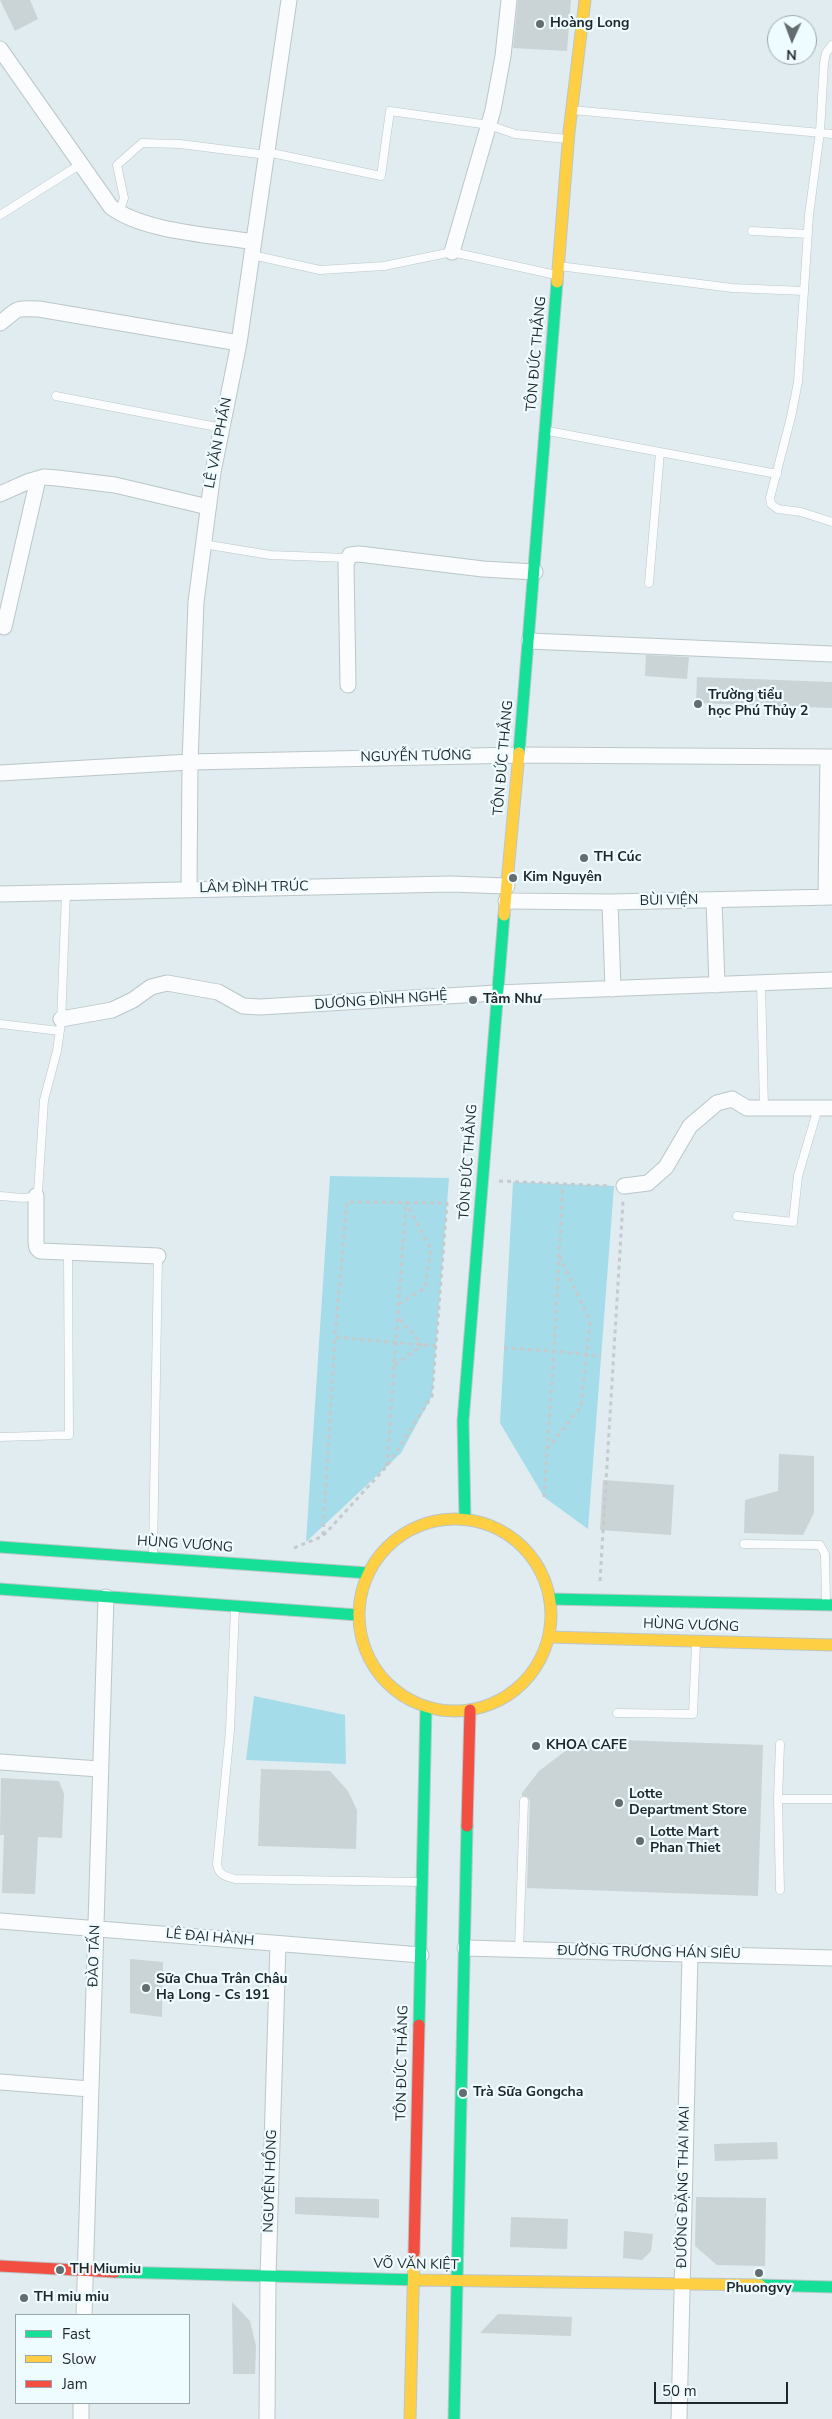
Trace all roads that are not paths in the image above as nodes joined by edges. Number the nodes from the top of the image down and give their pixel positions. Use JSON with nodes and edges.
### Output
{"nodes":[{"id":1,"x":289,"y":0,"type":"edge"},
{"id":2,"x":509,"y":0,"type":"edge"},
{"id":3,"x":585,"y":0,"type":"edge"},
{"id":4,"x":832,"y":45,"type":"edge"},
{"id":5,"x":0,"y":49,"type":"edge"},
{"id":6,"x":572,"y":110,"type":"junction"},
{"id":7,"x":489,"y":125,"type":"junction"},
{"id":8,"x":820,"y":132,"type":"junction"},
{"id":9,"x":832,"y":134,"type":"edge"},
{"id":10,"x":569,"y":139,"type":"junction"},
{"id":11,"x":267,"y":153,"type":"junction"},
{"id":12,"x":81,"y":164,"type":"junction"},
{"id":13,"x":119,"y":213,"type":"junction"},
{"id":14,"x":0,"y":215,"type":"edge"},
{"id":15,"x":752,"y":231,"type":"dead end"},
{"id":16,"x":808,"y":234,"type":"junction"},
{"id":17,"x":253,"y":249,"type":"junction"},
{"id":18,"x":452,"y":252,"type":"junction"},
{"id":19,"x":559,"y":271,"type":"junction"},
{"id":20,"x":804,"y":291,"type":"junction"},
{"id":21,"x":0,"y":323,"type":"edge"},
{"id":22,"x":238,"y":343,"type":"junction"},
{"id":23,"x":56,"y":396,"type":"dead end"},
{"id":24,"x":222,"y":428,"type":"junction"},
{"id":25,"x":546,"y":431,"type":"junction"},
{"id":26,"x":660,"y":452,"type":"junction"},
{"id":27,"x":777,"y":474,"type":"junction"},
{"id":28,"x":38,"y":478,"type":"junction"},
{"id":29,"x":0,"y":494,"type":"edge"},
{"id":30,"x":208,"y":507,"type":"junction"},
{"id":31,"x":832,"y":522,"type":"edge"},
{"id":32,"x":203,"y":544,"type":"junction"},
{"id":33,"x":347,"y":558,"type":"junction"},
{"id":34,"x":535,"y":572,"type":"junction"},
{"id":35,"x":649,"y":583,"type":"dead end"},
{"id":36,"x":4,"y":627,"type":"dead end"},
{"id":37,"x":529,"y":641,"type":"junction"},
{"id":38,"x":832,"y":654,"type":"edge"},
{"id":39,"x":348,"y":685,"type":"dead end"},
{"id":40,"x":519,"y":755,"type":"junction"},
{"id":41,"x":830,"y":757,"type":"edge"},
{"id":42,"x":190,"y":762,"type":"junction"},
{"id":43,"x":0,"y":773,"type":"edge"},
{"id":44,"x":507,"y":886,"type":"junction"},
{"id":45,"x":189,"y":890,"type":"junction"},
{"id":46,"x":66,"y":893,"type":"junction"},
{"id":47,"x":0,"y":894,"type":"edge"},
{"id":48,"x":829,"y":897,"type":"edge"},
{"id":49,"x":714,"y":900,"type":"junction"},
{"id":50,"x":506,"y":901,"type":"junction"},
{"id":51,"x":610,"y":902,"type":"junction"},
{"id":52,"x":832,"y":980,"type":"edge"},
{"id":53,"x":761,"y":983,"type":"junction"},
{"id":54,"x":717,"y":985,"type":"junction"},
{"id":55,"x":613,"y":989,"type":"junction"},
{"id":56,"x":497,"y":993,"type":"junction"},
{"id":57,"x":0,"y":1024,"type":"edge"},
{"id":58,"x":60,"y":1025,"type":"junction"},
{"id":59,"x":764,"y":1108,"type":"junction"},
{"id":60,"x":825,"y":1108,"type":"edge"},
{"id":61,"x":624,"y":1186,"type":"road end"},
{"id":62,"x":0,"y":1196,"type":"edge"},
{"id":63,"x":36,"y":1196,"type":"junction"},
{"id":64,"x":738,"y":1216,"type":"dead end"},
{"id":65,"x":68,"y":1252,"type":"junction"},
{"id":66,"x":158,"y":1256,"type":"joint"},
{"id":67,"x":0,"y":1437,"type":"edge"},
{"id":68,"x":465,"y":1519,"type":"junction"},
{"id":69,"x":744,"y":1544,"type":"dead end"},
{"id":70,"x":0,"y":1547,"type":"edge"},
{"id":71,"x":153,"y":1558,"type":"junction"},
{"id":72,"x":368,"y":1573,"type":"junction"},
{"id":73,"x":0,"y":1589,"type":"edge"},
{"id":74,"x":106,"y":1597,"type":"junction"},
{"id":75,"x":550,"y":1599,"type":"junction"},
{"id":76,"x":829,"y":1605,"type":"edge"},
{"id":77,"x":235,"y":1606,"type":"junction"},
{"id":78,"x":358,"y":1615,"type":"junction"},
{"id":79,"x":549,"y":1637,"type":"junction"},
{"id":80,"x":696,"y":1642,"type":"junction"},
{"id":81,"x":832,"y":1646,"type":"edge"},
{"id":82,"x":426,"y":1707,"type":"junction"},
{"id":83,"x":470,"y":1710,"type":"junction"},
{"id":84,"x":616,"y":1713,"type":"dead end"},
{"id":85,"x":780,"y":1744,"type":"dead end"},
{"id":86,"x":0,"y":1762,"type":"edge"},
{"id":87,"x":99,"y":1770,"type":"junction"},
{"id":88,"x":778,"y":1799,"type":"junction"},
{"id":89,"x":832,"y":1799,"type":"edge"},
{"id":90,"x":524,"y":1801,"type":"dead end"},
{"id":91,"x":422,"y":1882,"type":"junction"},
{"id":92,"x":780,"y":1890,"type":"dead end"},
{"id":93,"x":0,"y":1921,"type":"edge"},
{"id":94,"x":96,"y":1929,"type":"junction"},
{"id":95,"x":278,"y":1944,"type":"junction"},
{"id":96,"x":465,"y":1948,"type":"junction"},
{"id":97,"x":519,"y":1950,"type":"junction"},
{"id":98,"x":690,"y":1954,"type":"junction"},
{"id":99,"x":421,"y":1956,"type":"junction"},
{"id":100,"x":832,"y":1958,"type":"edge"},
{"id":101,"x":0,"y":2082,"type":"edge"},
{"id":102,"x":90,"y":2089,"type":"junction"},
{"id":103,"x":0,"y":2266,"type":"edge"},
{"id":104,"x":85,"y":2271,"type":"junction"},
{"id":105,"x":268,"y":2276,"type":"junction"},
{"id":106,"x":413,"y":2280,"type":"junction"},
{"id":107,"x":457,"y":2281,"type":"junction"},
{"id":108,"x":682,"y":2283,"type":"junction"},
{"id":109,"x":832,"y":2287,"type":"edge"},
{"id":110,"x":84,"y":2314,"type":"edge"},
{"id":111,"x":81,"y":2404,"type":"edge"},
{"id":112,"x":81,"y":2419,"type":"edge"},
{"id":113,"x":267,"y":2419,"type":"edge"},
{"id":114,"x":410,"y":2419,"type":"edge"},
{"id":115,"x":454,"y":2419,"type":"edge"},
{"id":116,"x":679,"y":2419,"type":"edge"}],
"edges":[{"from":1,"to":11,"type":"street","name":"LÊ VĂN PHẤN"},
{"from":2,"to":7,"type":"street"},
{"from":3,"to":6,"type":"main road","name":"TÔN ĐỨC THẮNG"},
{"from":4,"to":8,"type":"lane"},
{"from":5,"to":12,"type":"street"},
{"from":6,"to":8,"type":"lane"},
{"from":6,"to":10,"type":"main road","name":"TÔN ĐỨC THẮNG"},
{"from":7,"to":10,"type":"lane"},
{"from":7,"to":11,"type":"lane"},
{"from":7,"to":18,"type":"street"},
{"from":8,"to":9,"type":"lane"},
{"from":8,"to":16,"type":"lane"},
{"from":10,"to":19,"type":"main road","name":"TÔN ĐỨC THẮNG"},
{"from":11,"to":13,"type":"lane"},
{"from":11,"to":17,"type":"street","name":"LÊ VĂN PHẤN"},
{"from":12,"to":13,"type":"street"},
{"from":12,"to":14,"type":"lane"},
{"from":13,"to":17,"type":"street"},
{"from":15,"to":16,"type":"lane"},
{"from":16,"to":20,"type":"lane"},
{"from":17,"to":18,"type":"lane"},
{"from":17,"to":22,"type":"street","name":"LÊ VĂN PHẤN"},
{"from":18,"to":19,"type":"lane"},
{"from":19,"to":20,"type":"lane"},
{"from":19,"to":25,"type":"main road","name":"TÔN ĐỨC THẮNG"},
{"from":20,"to":27,"type":"lane"},
{"from":21,"to":22,"type":"street"},
{"from":22,"to":24,"type":"street","name":"LÊ VĂN PHẤN"},
{"from":23,"to":24,"type":"lane"},
{"from":24,"to":30,"type":"street","name":"LÊ VĂN PHẤN"},
{"from":25,"to":26,"type":"lane"},
{"from":25,"to":34,"type":"main road","name":"TÔN ĐỨC THẮNG"},
{"from":26,"to":27,"type":"lane"},
{"from":26,"to":35,"type":"lane"},
{"from":27,"to":31,"type":"lane"},
{"from":28,"to":29,"type":"street"},
{"from":28,"to":30,"type":"street"},
{"from":28,"to":36,"type":"street"},
{"from":30,"to":32,"type":"street","name":"LÊ VĂN PHẤN"},
{"from":32,"to":33,"type":"lane"},
{"from":32,"to":42,"type":"street","name":"LÊ VĂN PHẤN"},
{"from":33,"to":34,"type":"street"},
{"from":33,"to":39,"type":"street"},
{"from":34,"to":37,"type":"main road","name":"TÔN ĐỨC THẮNG"},
{"from":37,"to":38,"type":"street"},
{"from":37,"to":40,"type":"main road","name":"TÔN ĐỨC THẮNG"},
{"from":40,"to":41,"type":"street","name":"NGUYỄN TƯƠNG"},
{"from":40,"to":42,"type":"street","name":"NGUYỄN TƯƠNG"},
{"from":40,"to":44,"type":"main road","name":"TÔN ĐỨC THẮNG"},
{"from":41,"to":48,"type":"street"},
{"from":42,"to":43,"type":"street","name":"NGUYỄN TƯƠNG"},
{"from":42,"to":45,"type":"street","name":"LÊ VĂN PHẤN"},
{"from":44,"to":45,"type":"street","name":"LÂM ĐÌNH TRÚC"},
{"from":44,"to":50,"type":"main road","name":"TÔN ĐỨC THẮNG"},
{"from":45,"to":46,"type":"street","name":"LÂM ĐÌNH TRÚC"},
{"from":46,"to":47,"type":"street","name":"LÂM ĐÌNH TRÚC"},
{"from":46,"to":58,"type":"lane"},
{"from":48,"to":49,"type":"street","name":"BÙI VIỆN"},
{"from":49,"to":51,"type":"street","name":"BÙI VIỆN"},
{"from":49,"to":54,"type":"street"},
{"from":50,"to":51,"type":"street","name":"BÙI VIỆN"},
{"from":50,"to":56,"type":"main road","name":"TÔN ĐỨC THẮNG"},
{"from":51,"to":55,"type":"street"},
{"from":52,"to":53,"type":"street","name":"DƯƠNG ĐÌNH NGHỆ"},
{"from":53,"to":54,"type":"street","name":"DƯƠNG ĐÌNH NGHỆ"},
{"from":53,"to":59,"type":"lane"},
{"from":54,"to":55,"type":"street","name":"DƯƠNG ĐÌNH NGHỆ"},
{"from":55,"to":56,"type":"street","name":"DƯƠNG ĐÌNH NGHỆ"},
{"from":56,"to":58,"type":"street","name":"DƯƠNG ĐÌNH NGHỆ"},
{"from":56,"to":68,"type":"main road","name":"TÔN ĐỨC THẮNG"},
{"from":57,"to":58,"type":"lane"},
{"from":58,"to":63,"type":"lane"},
{"from":59,"to":60,"type":"street"},
{"from":59,"to":61,"type":"street"},
{"from":60,"to":64,"type":"lane"},
{"from":62,"to":63,"type":"lane"},
{"from":63,"to":65,"type":"street"},
{"from":65,"to":66,"type":"street"},
{"from":65,"to":67,"type":"lane"},
{"from":66,"to":71,"type":"lane"},
{"from":68,"to":72,"type":"main road"},
{"from":68,"to":75,"type":"main road"},
{"from":69,"to":76,"type":"lane"},
{"from":70,"to":71,"type":"main road","name":"HÙNG VƯƠNG"},
{"from":71,"to":72,"type":"main road","name":"HÙNG VƯƠNG"},
{"from":72,"to":78,"type":"main road"},
{"from":73,"to":74,"type":"main road"},
{"from":74,"to":77,"type":"main road"},
{"from":74,"to":87,"type":"street","name":"ĐÀO TẤN"},
{"from":75,"to":76,"type":"main road","name":"HÙNG VƯƠNG"},
{"from":75,"to":79,"type":"main road"},
{"from":77,"to":78,"type":"main road"},
{"from":77,"to":91,"type":"lane"},
{"from":78,"to":82,"type":"main road"},
{"from":79,"to":80,"type":"main road","name":"HÙNG VƯƠNG"},
{"from":79,"to":83,"type":"main road"},
{"from":80,"to":81,"type":"main road","name":"HÙNG VƯƠNG"},
{"from":80,"to":84,"type":"lane"},
{"from":82,"to":83,"type":"main road"},
{"from":82,"to":91,"type":"main road","name":"TÔN ĐỨC THẮNG"},
{"from":83,"to":96,"type":"main road"},
{"from":85,"to":88,"type":"lane"},
{"from":86,"to":87,"type":"street"},
{"from":87,"to":94,"type":"street","name":"ĐÀO TẤN"},
{"from":88,"to":89,"type":"lane"},
{"from":88,"to":92,"type":"lane"},
{"from":90,"to":97,"type":"lane"},
{"from":91,"to":99,"type":"main road","name":"TÔN ĐỨC THẮNG"},
{"from":93,"to":94,"type":"street","name":"LÊ ĐẠI HÀNH"},
{"from":94,"to":95,"type":"street","name":"LÊ ĐẠI HÀNH"},
{"from":94,"to":102,"type":"street","name":"ĐÀO TẤN"},
{"from":95,"to":99,"type":"street","name":"LÊ ĐẠI HÀNH"},
{"from":95,"to":105,"type":"street","name":"NGUYÊN HỒNG"},
{"from":96,"to":97,"type":"street","name":"ĐƯỜNG TRƯƠNG HÁN SIÊU"},
{"from":96,"to":107,"type":"main road"},
{"from":97,"to":98,"type":"street","name":"ĐƯỜNG TRƯƠNG HÁN SIÊU"},
{"from":98,"to":100,"type":"street","name":"ĐƯỜNG TRƯƠNG HÁN SIÊU"},
{"from":98,"to":108,"type":"street","name":"ĐƯỜNG ĐẶNG THAI MAI"},
{"from":99,"to":106,"type":"main road","name":"TÔN ĐỨC THẮNG"},
{"from":101,"to":102,"type":"street"},
{"from":102,"to":104,"type":"street","name":"ĐÀO TẤN"},
{"from":103,"to":104,"type":"main road","name":"VÕ VĂN KIỆT"},
{"from":104,"to":105,"type":"main road","name":"VÕ VĂN KIỆT"},
{"from":104,"to":110,"type":"street","name":"ĐÀO TẤN"},
{"from":105,"to":106,"type":"main road","name":"VÕ VĂN KIỆT"},
{"from":105,"to":113,"type":"street","name":"NGUYÊN HỒNG"},
{"from":106,"to":107,"type":"main road","name":"VÕ VĂN KIỆT"},
{"from":106,"to":114,"type":"main road","name":"TÔN ĐỨC THẮNG"},
{"from":107,"to":108,"type":"main road","name":"VÕ VĂN KIỆT"},
{"from":107,"to":115,"type":"main road"},
{"from":108,"to":109,"type":"main road","name":"VÕ VĂN KIỆT"},
{"from":108,"to":116,"type":"street","name":"ĐƯỜNG ĐẶNG THAI MAI"},
{"from":111,"to":112,"type":"street"}]}
